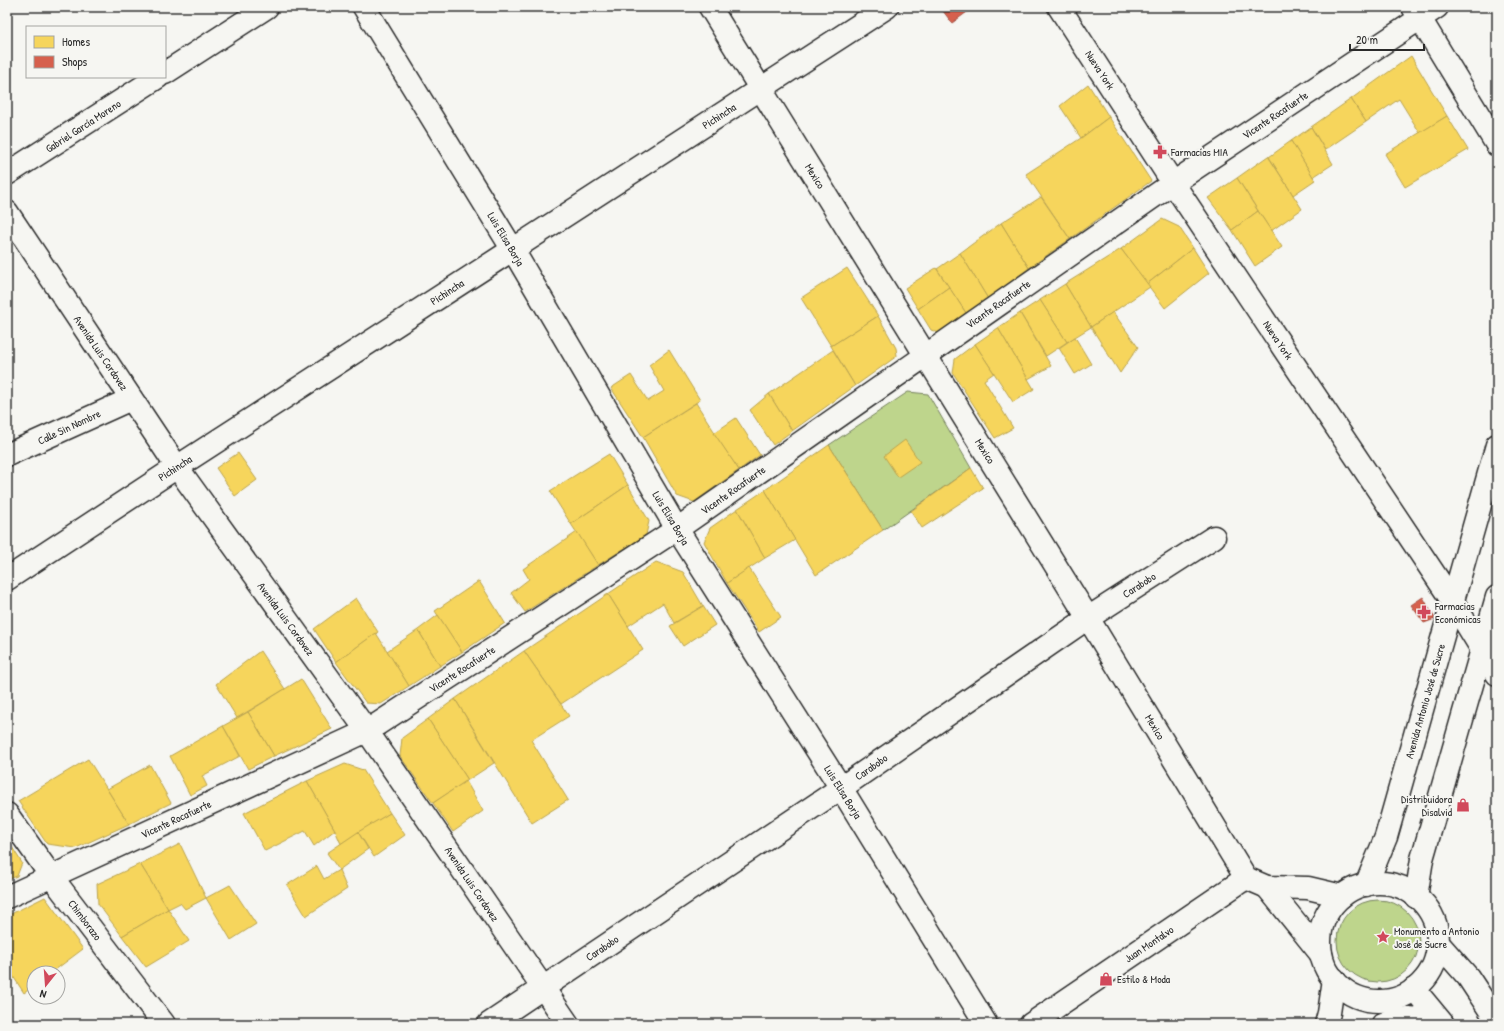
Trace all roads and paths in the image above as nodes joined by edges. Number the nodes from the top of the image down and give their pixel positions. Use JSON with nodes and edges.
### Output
{"nodes":[{"id":1,"x":267,"y":7,"type":"edge"},
{"id":2,"x":364,"y":7,"type":"edge"},
{"id":3,"x":710,"y":7,"type":"edge"},
{"id":4,"x":887,"y":7,"type":"edge"},
{"id":5,"x":1059,"y":7,"type":"edge"},
{"id":6,"x":1423,"y":11,"type":"edge"},
{"id":7,"x":166,"y":72,"type":"edge"},
{"id":8,"x":156,"y":78,"type":"edge"},
{"id":9,"x":761,"y":89,"type":"junction"},
{"id":10,"x":1497,"y":145,"type":"edge"},
{"id":11,"x":7,"y":174,"type":"edge"},
{"id":12,"x":1173,"y":183,"type":"junction"},
{"id":13,"x":7,"y":212,"type":"edge"},
{"id":14,"x":513,"y":250,"type":"junction"},
{"id":15,"x":925,"y":355,"type":"junction"},
{"id":16,"x":131,"y":398,"type":"junction"},
{"id":17,"x":1497,"y":445,"type":"edge"},
{"id":18,"x":7,"y":455,"type":"edge"},
{"id":19,"x":177,"y":467,"type":"junction"},
{"id":20,"x":677,"y":529,"type":"junction"},
{"id":21,"x":1214,"y":537,"type":"dead end"},
{"id":22,"x":7,"y":578,"type":"edge"},
{"id":23,"x":1497,"y":598,"type":"edge"},
{"id":24,"x":1453,"y":602,"type":"junction"},
{"id":25,"x":1088,"y":618,"type":"junction"},
{"id":26,"x":1483,"y":651,"type":"junction"},
{"id":27,"x":1497,"y":674,"type":"edge"},
{"id":28,"x":367,"y":731,"type":"junction"},
{"id":29,"x":841,"y":788,"type":"junction"},
{"id":30,"x":7,"y":814,"type":"edge"},
{"id":31,"x":51,"y":876,"type":"junction"},
{"id":32,"x":1246,"y":878,"type":"junction"},
{"id":33,"x":1366,"y":885,"type":"junction"},
{"id":34,"x":1267,"y":886,"type":"junction"},
{"id":35,"x":1342,"y":896,"type":"junction"},
{"id":36,"x":7,"y":897,"type":"edge"},
{"id":37,"x":1416,"y":897,"type":"junction"},
{"id":38,"x":1438,"y":943,"type":"junction"},
{"id":39,"x":1321,"y":954,"type":"junction"},
{"id":40,"x":1334,"y":979,"type":"junction"},
{"id":41,"x":542,"y":988,"type":"junction"},
{"id":42,"x":1414,"y":989,"type":"junction"},
{"id":43,"x":1388,"y":1000,"type":"junction"},
{"id":44,"x":1497,"y":1021,"type":"edge"},
{"id":45,"x":164,"y":1024,"type":"edge"},
{"id":46,"x":489,"y":1024,"type":"edge"},
{"id":47,"x":568,"y":1024,"type":"edge"},
{"id":48,"x":986,"y":1024,"type":"edge"},
{"id":49,"x":1031,"y":1024,"type":"edge"},
{"id":50,"x":1326,"y":1024,"type":"edge"},
{"id":51,"x":1375,"y":1024,"type":"edge"},
{"id":52,"x":1383,"y":1024,"type":"edge"},
{"id":53,"x":1435,"y":1024,"type":"edge"},
{"id":54,"x":1443,"y":1024,"type":"edge"}],
"edges":[{"from":1,"to":7,"type":"street"},
{"from":2,"to":14,"type":"street","name":"Luis Elisa Borja"},
{"from":3,"to":9,"type":"street","name":"Mexico"},
{"from":4,"to":9,"type":"street","name":"Pichincha"},
{"from":5,"to":12,"type":"street","name":"Nueva York"},
{"from":6,"to":10,"type":"street"},
{"from":6,"to":12,"type":"street","name":"Vicente Rocafuerte"},
{"from":8,"to":11,"type":"street","name":"Gabriel García Moreno"},
{"from":9,"to":14,"type":"street","name":"Pichincha"},
{"from":9,"to":15,"type":"street","name":"Mexico"},
{"from":12,"to":15,"type":"street","name":"Vicente Rocafuerte"},
{"from":12,"to":24,"type":"street","name":"Nueva York"},
{"from":13,"to":16,"type":"street","name":"Avenida Luis Cordovez"},
{"from":14,"to":19,"type":"street","name":"Pichincha"},
{"from":14,"to":20,"type":"street","name":"Luis Elisa Borja"},
{"from":15,"to":20,"type":"street","name":"Vicente Rocafuerte"},
{"from":15,"to":25,"type":"street","name":"Mexico"},
{"from":16,"to":18,"type":"street","name":"Calle Sin Nombre"},
{"from":16,"to":19,"type":"street","name":"Avenida Luis Cordovez"},
{"from":17,"to":24,"type":"street","name":"Avenida Antonio José de Sucre"},
{"from":19,"to":22,"type":"street","name":"Pichincha"},
{"from":19,"to":28,"type":"street","name":"Avenida Luis Cordovez"},
{"from":20,"to":28,"type":"street","name":"Vicente Rocafuerte"},
{"from":20,"to":29,"type":"street","name":"Luis Elisa Borja"},
{"from":21,"to":25,"type":"street","name":"Carabobo"},
{"from":23,"to":26,"type":"street"},
{"from":24,"to":26,"type":"street","name":"Nueva York"},
{"from":24,"to":33,"type":"street","name":"Avenida Antonio José de Sucre"},
{"from":25,"to":29,"type":"street","name":"Carabobo"},
{"from":25,"to":32,"type":"street","name":"Mexico"},
{"from":26,"to":27,"type":"street","name":"Nueva York"},
{"from":26,"to":37,"type":"street"},
{"from":28,"to":31,"type":"street","name":"Vicente Rocafuerte"},
{"from":28,"to":41,"type":"street","name":"Avenida Luis Cordovez"},
{"from":29,"to":41,"type":"street","name":"Carabobo"},
{"from":29,"to":48,"type":"street","name":"Luis Elisa Borja"},
{"from":30,"to":31,"type":"street","name":"Chimborazo"},
{"from":31,"to":36,"type":"street","name":"Vicente Rocafuerte"},
{"from":31,"to":45,"type":"street","name":"Chimborazo"},
{"from":32,"to":34,"type":"street"},
{"from":32,"to":49,"type":"street","name":"Juan Montalvo"},
{"from":33,"to":35,"type":"street"},
{"from":33,"to":37,"type":"street"},
{"from":34,"to":35,"type":"street"},
{"from":34,"to":39,"type":"street"},
{"from":35,"to":39,"type":"street"},
{"from":37,"to":38,"type":"street"},
{"from":38,"to":42,"type":"street"},
{"from":38,"to":44,"type":"street"},
{"from":39,"to":40,"type":"street"},
{"from":40,"to":43,"type":"street"},
{"from":40,"to":50,"type":"street"},
{"from":41,"to":46,"type":"street","name":"Carabobo"},
{"from":41,"to":47,"type":"street","name":"Avenida Luis Cordovez"},
{"from":42,"to":43,"type":"street"},
{"from":42,"to":54,"type":"street"},
{"from":43,"to":51,"type":"street"},
{"from":52,"to":53,"type":"street"}]}
